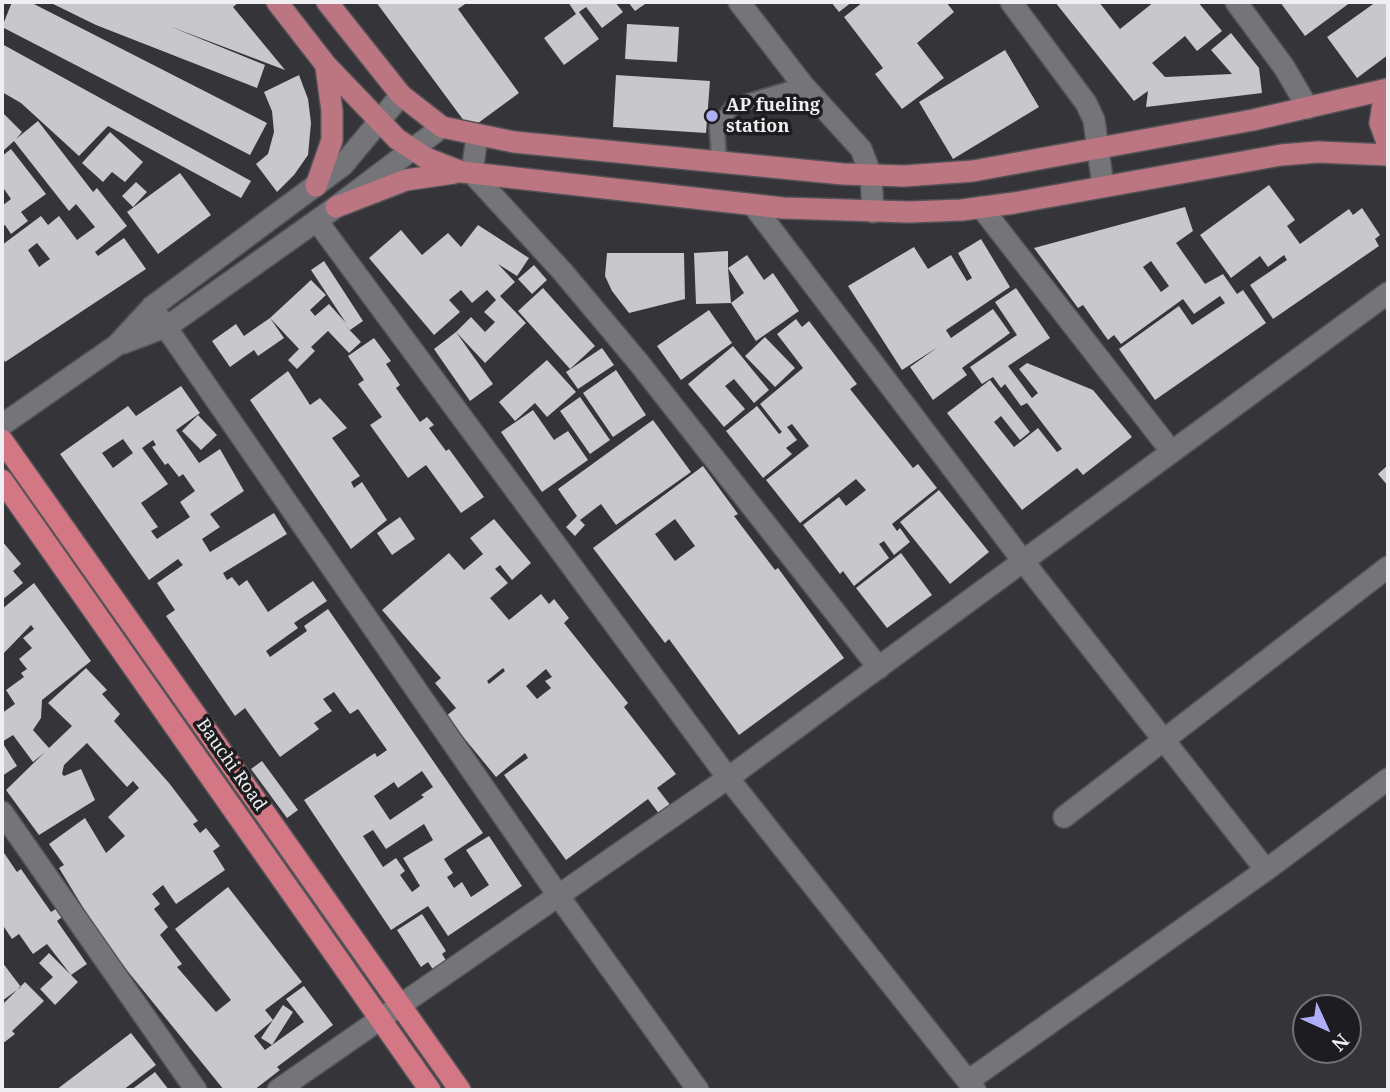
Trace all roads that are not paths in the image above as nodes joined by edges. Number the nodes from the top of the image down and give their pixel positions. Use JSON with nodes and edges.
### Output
{"nodes":[{"id":1,"x":277,"y":2,"type":"edge"},
{"id":2,"x":327,"y":2,"type":"edge"},
{"id":3,"x":739,"y":2,"type":"edge"},
{"id":4,"x":1011,"y":2,"type":"edge"},
{"id":5,"x":1236,"y":2,"type":"edge"},
{"id":6,"x":326,"y":65,"type":"junction"},
{"id":7,"x":803,"y":85,"type":"junction"},
{"id":8,"x":1388,"y":92,"type":"edge"},
{"id":9,"x":401,"y":96,"type":"junction"},
{"id":10,"x":1308,"y":108,"type":"junction"},
{"id":11,"x":380,"y":123,"type":"junction"},
{"id":12,"x":442,"y":127,"type":"junction"},
{"id":13,"x":477,"y":136,"type":"junction"},
{"id":14,"x":1388,"y":145,"type":"edge"},
{"id":15,"x":1098,"y":149,"type":"junction"},
{"id":16,"x":412,"y":150,"type":"junction"},
{"id":17,"x":1388,"y":155,"type":"edge"},
{"id":18,"x":719,"y":162,"type":"junction"},
{"id":19,"x":467,"y":172,"type":"junction"},
{"id":20,"x":871,"y":175,"type":"junction"},
{"id":21,"x":316,"y":186,"type":"junction"},
{"id":22,"x":1103,"y":186,"type":"junction"},
{"id":23,"x":753,"y":205,"type":"junction"},
{"id":24,"x":336,"y":207,"type":"junction"},
{"id":25,"x":981,"y":207,"type":"junction"},
{"id":26,"x":873,"y":212,"type":"junction"},
{"id":27,"x":317,"y":220,"type":"junction"},
{"id":28,"x":1388,"y":293,"type":"edge"},
{"id":29,"x":152,"y":307,"type":"junction"},
{"id":30,"x":168,"y":326,"type":"junction"},
{"id":31,"x":117,"y":345,"type":"junction"},
{"id":32,"x":2,"y":425,"type":"edge"},
{"id":33,"x":2,"y":440,"type":"edge"},
{"id":34,"x":1171,"y":451,"type":"junction"},
{"id":35,"x":2,"y":480,"type":"edge"},
{"id":36,"x":1023,"y":561,"type":"junction"},
{"id":37,"x":1388,"y":567,"type":"edge"},
{"id":38,"x":878,"y":668,"type":"junction"},
{"id":39,"x":1164,"y":740,"type":"junction"},
{"id":40,"x":728,"y":778,"type":"junction"},
{"id":41,"x":1388,"y":779,"type":"edge"},
{"id":42,"x":2,"y":812,"type":"edge"},
{"id":43,"x":1064,"y":817,"type":"dead end"},
{"id":44,"x":1266,"y":870,"type":"junction"},
{"id":45,"x":560,"y":898,"type":"junction"},
{"id":46,"x":400,"y":1006,"type":"junction"},
{"id":47,"x":381,"y":1019,"type":"junction"},
{"id":48,"x":972,"y":1086,"type":"edge"},
{"id":49,"x":195,"y":1090,"type":"edge"},
{"id":50,"x":278,"y":1090,"type":"edge"},
{"id":51,"x":430,"y":1090,"type":"edge"},
{"id":52,"x":460,"y":1090,"type":"edge"},
{"id":53,"x":698,"y":1090,"type":"edge"}],
"edges":[{"from":1,"to":6,"type":"main road"},
{"from":2,"to":9,"type":"main road"},
{"from":3,"to":7,"type":"street"},
{"from":4,"to":15,"type":"street"},
{"from":5,"to":10,"type":"street"},
{"from":6,"to":11,"type":"main road"},
{"from":6,"to":21,"type":"main road"},
{"from":7,"to":18,"type":"lane"},
{"from":7,"to":20,"type":"street"},
{"from":8,"to":10,"type":"main road"},
{"from":8,"to":14,"type":"main road"},
{"from":9,"to":11,"type":"street"},
{"from":9,"to":12,"type":"main road"},
{"from":10,"to":15,"type":"main road"},
{"from":11,"to":16,"type":"main road"},
{"from":11,"to":21,"type":"street"},
{"from":12,"to":13,"type":"main road"},
{"from":12,"to":16,"type":"street"},
{"from":13,"to":18,"type":"main road"},
{"from":13,"to":19,"type":"street"},
{"from":15,"to":20,"type":"main road"},
{"from":15,"to":22,"type":"street"},
{"from":16,"to":19,"type":"main road"},
{"from":16,"to":24,"type":"street"},
{"from":17,"to":22,"type":"main road"},
{"from":18,"to":20,"type":"main road"},
{"from":19,"to":23,"type":"main road"},
{"from":19,"to":24,"type":"main road"},
{"from":19,"to":38,"type":"street"},
{"from":20,"to":26,"type":"street"},
{"from":21,"to":29,"type":"street"},
{"from":22,"to":25,"type":"main road"},
{"from":23,"to":26,"type":"main road"},
{"from":23,"to":36,"type":"street"},
{"from":24,"to":27,"type":"street"},
{"from":25,"to":26,"type":"main road"},
{"from":25,"to":34,"type":"street"},
{"from":27,"to":30,"type":"street"},
{"from":27,"to":40,"type":"street"},
{"from":28,"to":34,"type":"street"},
{"from":29,"to":30,"type":"street"},
{"from":29,"to":31,"type":"street"},
{"from":30,"to":31,"type":"street"},
{"from":30,"to":45,"type":"street"},
{"from":31,"to":32,"type":"street"},
{"from":33,"to":46,"type":"highway","name":"Bauchi Road"},
{"from":34,"to":36,"type":"street"},
{"from":35,"to":47,"type":"highway","name":"Bauchi Road"},
{"from":36,"to":38,"type":"street"},
{"from":36,"to":39,"type":"street"},
{"from":37,"to":39,"type":"street"},
{"from":38,"to":40,"type":"street"},
{"from":39,"to":43,"type":"street"},
{"from":39,"to":44,"type":"street"},
{"from":40,"to":45,"type":"street"},
{"from":40,"to":48,"type":"street"},
{"from":41,"to":44,"type":"street"},
{"from":42,"to":49,"type":"street"},
{"from":44,"to":48,"type":"street"},
{"from":45,"to":46,"type":"street"},
{"from":45,"to":53,"type":"street"},
{"from":46,"to":47,"type":"street"},
{"from":46,"to":52,"type":"highway","name":"Bauchi Road"},
{"from":47,"to":50,"type":"street"},
{"from":47,"to":51,"type":"highway","name":"Bauchi Road"}]}
